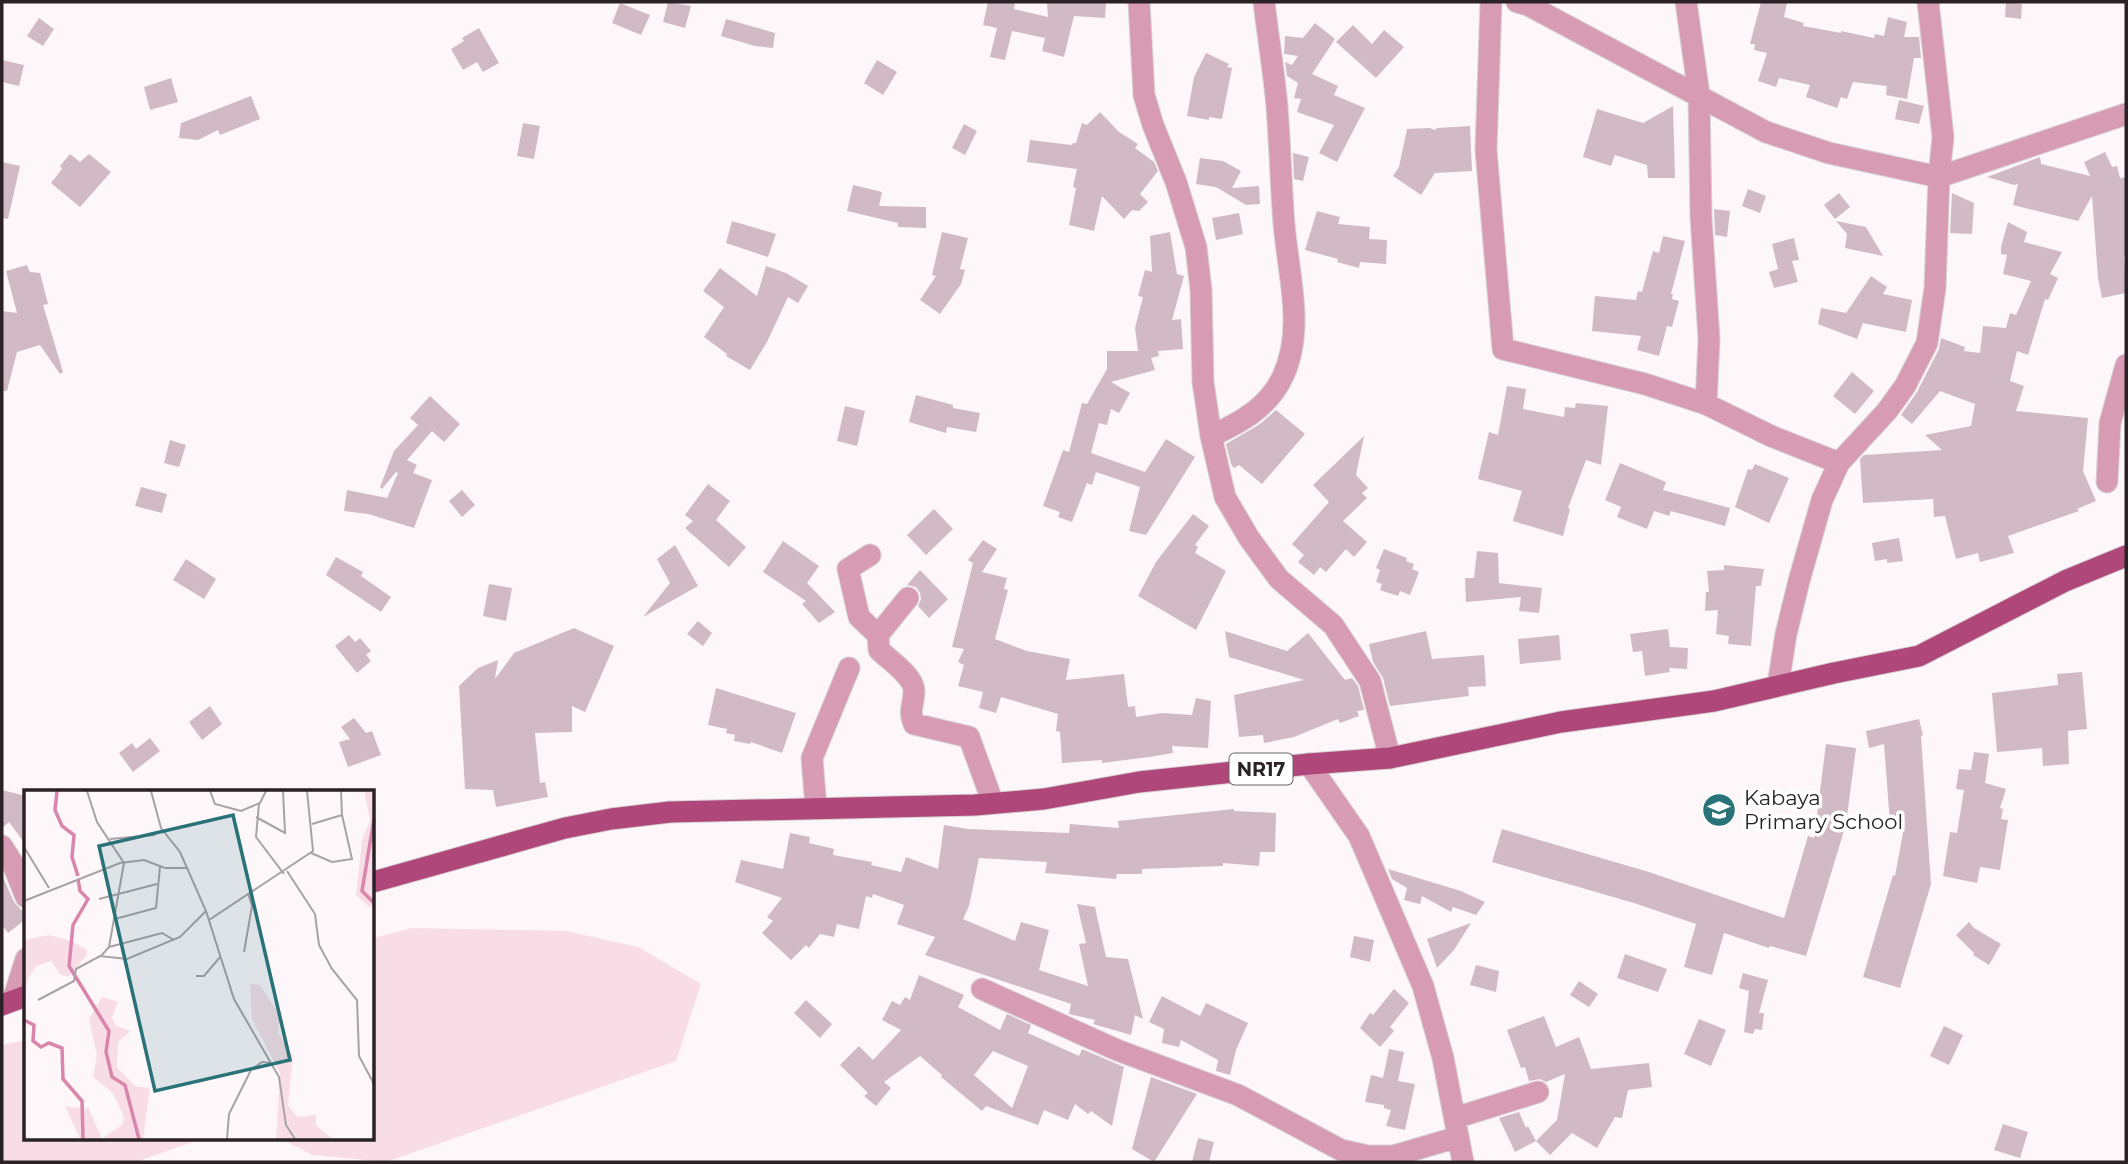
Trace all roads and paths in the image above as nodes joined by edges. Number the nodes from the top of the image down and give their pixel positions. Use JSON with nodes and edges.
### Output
{"nodes":[{"id":1,"x":1139,"y":2,"type":"edge"},
{"id":2,"x":1264,"y":2,"type":"edge"},
{"id":3,"x":1491,"y":2,"type":"edge"},
{"id":4,"x":1517,"y":2,"type":"edge"},
{"id":5,"x":1686,"y":2,"type":"edge"},
{"id":6,"x":1928,"y":2,"type":"edge"},
{"id":7,"x":1699,"y":95,"type":"junction"},
{"id":8,"x":2126,"y":114,"type":"edge"},
{"id":9,"x":1939,"y":177,"type":"junction"},
{"id":10,"x":2126,"y":365,"type":"edge"},
{"id":11,"x":1706,"y":404,"type":"junction"},
{"id":12,"x":1211,"y":436,"type":"junction"},
{"id":13,"x":1839,"y":463,"type":"junction"},
{"id":14,"x":2107,"y":482,"type":"dead end"},
{"id":15,"x":870,"y":555,"type":"dead end"},
{"id":16,"x":2126,"y":556,"type":"edge"},
{"id":17,"x":908,"y":598,"type":"dead end"},
{"id":18,"x":878,"y":635,"type":"junction"},
{"id":19,"x":849,"y":668,"type":"dead end"},
{"id":20,"x":1778,"y":685,"type":"junction"},
{"id":21,"x":1390,"y":758,"type":"junction"},
{"id":22,"x":1308,"y":764,"type":"junction"},
{"id":23,"x":993,"y":803,"type":"junction"},
{"id":24,"x":816,"y":808,"type":"junction"},
{"id":25,"x":2,"y":846,"type":"edge"},
{"id":26,"x":374,"y":882,"type":"edge"},
{"id":27,"x":24,"y":892,"type":"edge"},
{"id":28,"x":24,"y":966,"type":"edge"},
{"id":29,"x":982,"y":989,"type":"dead end"},
{"id":30,"x":14,"y":1000,"type":"edge"},
{"id":31,"x":1538,"y":1092,"type":"dead end"},
{"id":32,"x":1457,"y":1127,"type":"junction"},
{"id":33,"x":1463,"y":1162,"type":"edge"}],
"edges":[{"from":1,"to":12,"type":"street"},
{"from":2,"to":12,"type":"street"},
{"from":3,"to":11,"type":"street"},
{"from":4,"to":7,"type":"street"},
{"from":5,"to":7,"type":"street"},
{"from":6,"to":9,"type":"street"},
{"from":7,"to":9,"type":"street"},
{"from":7,"to":11,"type":"street"},
{"from":8,"to":9,"type":"street"},
{"from":9,"to":13,"type":"street"},
{"from":10,"to":14,"type":"street"},
{"from":11,"to":13,"type":"street"},
{"from":12,"to":21,"type":"street"},
{"from":13,"to":20,"type":"street"},
{"from":15,"to":18,"type":"street"},
{"from":16,"to":20,"type":"main road","number":"NR17"},
{"from":17,"to":18,"type":"street"},
{"from":18,"to":23,"type":"street"},
{"from":19,"to":24,"type":"street"},
{"from":20,"to":21,"type":"main road","number":"NR17"},
{"from":21,"to":22,"type":"main road","number":"NR17"},
{"from":22,"to":23,"type":"main road","number":"NR17"},
{"from":22,"to":32,"type":"street"},
{"from":23,"to":24,"type":"main road","number":"NR17"},
{"from":24,"to":26,"type":"main road","number":"NR17"},
{"from":25,"to":27,"type":"street"},
{"from":28,"to":30,"type":"street"},
{"from":29,"to":32,"type":"street"},
{"from":31,"to":32,"type":"street"},
{"from":32,"to":33,"type":"street"}]}
